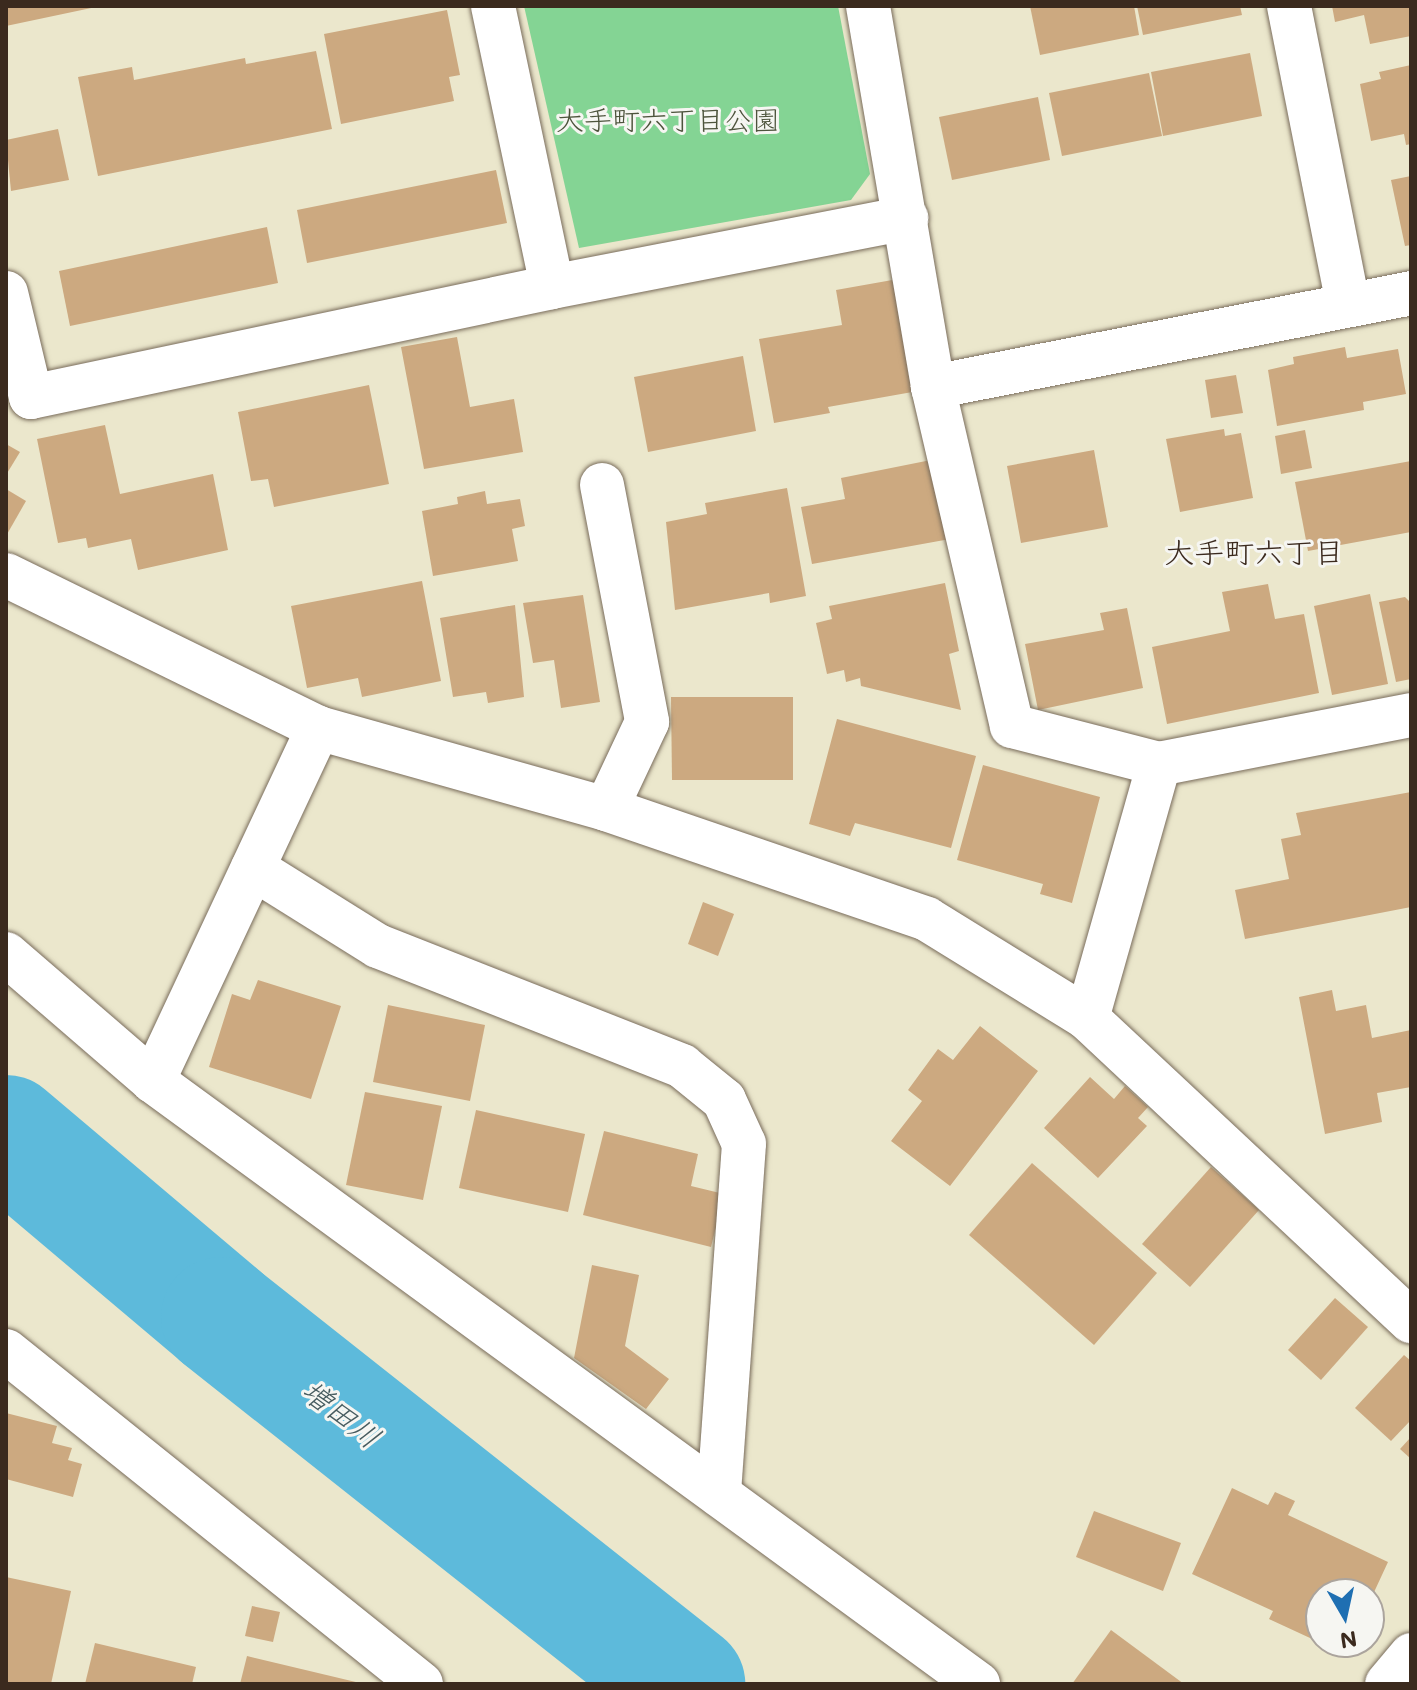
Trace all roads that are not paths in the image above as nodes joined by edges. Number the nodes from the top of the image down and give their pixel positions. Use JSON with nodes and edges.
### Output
{"nodes":[{"id":1,"x":493,"y":6,"type":"edge"},
{"id":2,"x":868,"y":6,"type":"edge"},
{"id":3,"x":1289,"y":6,"type":"edge"},
{"id":4,"x":906,"y":218,"type":"junction"},
{"id":5,"x":552,"y":287,"type":"junction"},
{"id":6,"x":6,"y":293,"type":"edge"},
{"id":7,"x":1411,"y":293,"type":"edge"},
{"id":8,"x":1348,"y":305,"type":"junction"},
{"id":9,"x":933,"y":387,"type":"junction"},
{"id":10,"x":602,"y":485,"type":"dead end"},
{"id":11,"x":6,"y":575,"type":"edge"},
{"id":12,"x":1411,"y":715,"type":"edge"},
{"id":13,"x":318,"y":728,"type":"junction"},
{"id":14,"x":1159,"y":764,"type":"junction"},
{"id":15,"x":606,"y":809,"type":"junction"},
{"id":16,"x":253,"y":868,"type":"junction"},
{"id":17,"x":6,"y":954,"type":"edge"},
{"id":18,"x":1087,"y":1018,"type":"junction"},
{"id":19,"x":153,"y":1081,"type":"junction"},
{"id":20,"x":1411,"y":1321,"type":"edge"},
{"id":21,"x":6,"y":1351,"type":"edge"},
{"id":22,"x":719,"y":1494,"type":"junction"},
{"id":23,"x":1411,"y":1655,"type":"edge"},
{"id":24,"x":421,"y":1684,"type":"edge"},
{"id":25,"x":978,"y":1684,"type":"edge"},
{"id":26,"x":1387,"y":1684,"type":"edge"}],
"edges":[{"from":1,"to":5,"type":"street"},
{"from":2,"to":4,"type":"street"},
{"from":3,"to":8,"type":"street"},
{"from":4,"to":5,"type":"street"},
{"from":4,"to":9,"type":"street"},
{"from":5,"to":6,"type":"street"},
{"from":7,"to":8,"type":"street"},
{"from":8,"to":9,"type":"street"},
{"from":9,"to":14,"type":"street"},
{"from":10,"to":15,"type":"street"},
{"from":11,"to":13,"type":"street"},
{"from":12,"to":14,"type":"street"},
{"from":13,"to":15,"type":"street"},
{"from":13,"to":16,"type":"street"},
{"from":14,"to":18,"type":"street"},
{"from":15,"to":18,"type":"street"},
{"from":16,"to":19,"type":"street"},
{"from":16,"to":22,"type":"street"},
{"from":17,"to":19,"type":"street"},
{"from":18,"to":20,"type":"street"},
{"from":19,"to":22,"type":"street"},
{"from":21,"to":24,"type":"street"},
{"from":22,"to":25,"type":"street"},
{"from":23,"to":26,"type":"street"}]}
